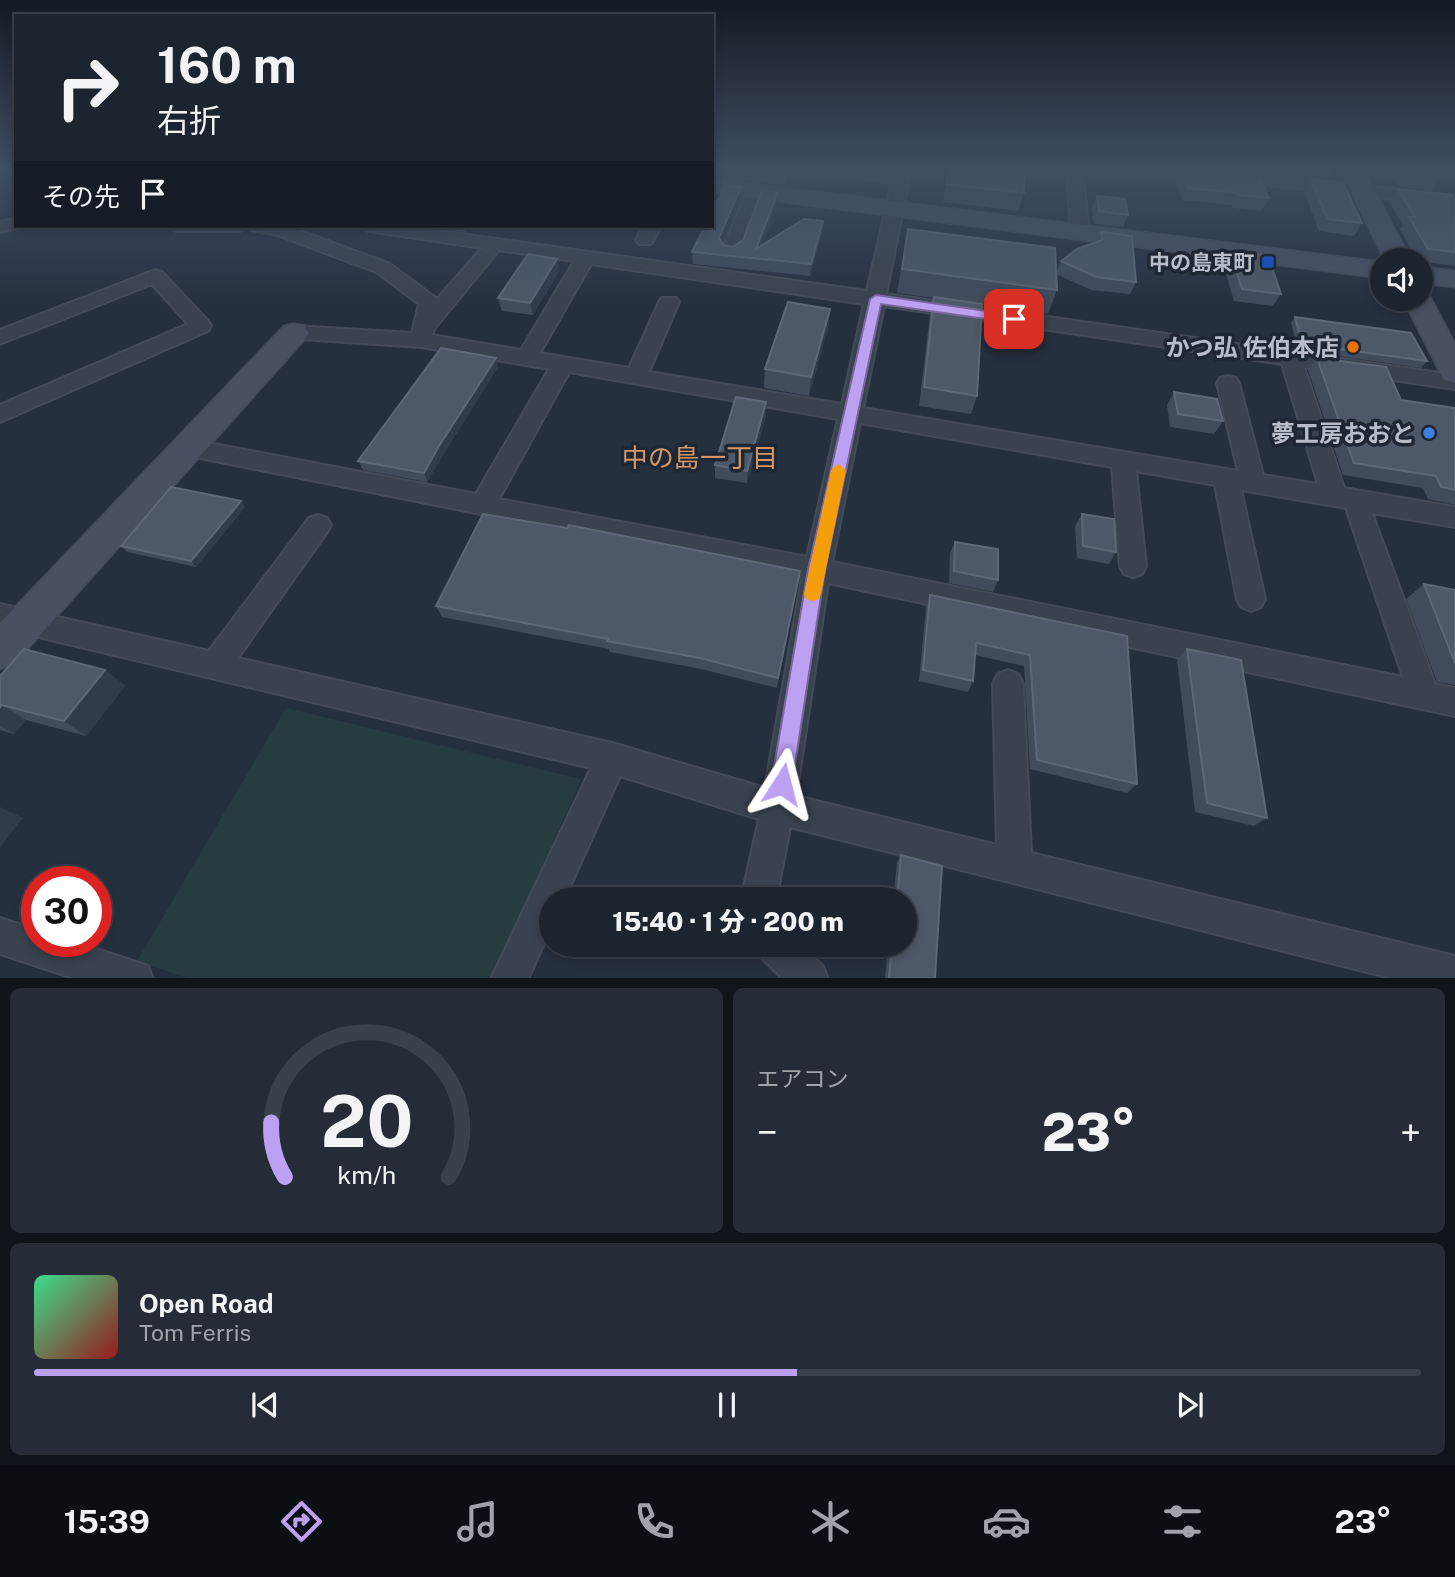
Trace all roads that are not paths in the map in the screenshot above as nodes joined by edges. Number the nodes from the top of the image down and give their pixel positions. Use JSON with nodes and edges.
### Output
{"nodes":[{"id":1,"x":746,"y":216,"type":"edge"},
{"id":2,"x":895,"y":216,"type":"edge"},
{"id":3,"x":949,"y":216,"type":"edge"},
{"id":4,"x":1079,"y":216,"type":"edge"},
{"id":5,"x":1376,"y":216,"type":"edge"},
{"id":6,"x":284,"y":228,"type":"edge"},
{"id":7,"x":382,"y":228,"type":"edge"},
{"id":8,"x":1080,"y":232,"type":"junction"},
{"id":9,"x":495,"y":244,"type":"junction"},
{"id":10,"x":1392,"y":248,"type":"edge"},
{"id":11,"x":732,"y":251,"type":"edge"},
{"id":12,"x":586,"y":257,"type":"junction"},
{"id":13,"x":1370,"y":268,"type":"edge"},
{"id":14,"x":1433,"y":276,"type":"edge"},
{"id":15,"x":1455,"y":279,"type":"edge"},
{"id":16,"x":876,"y":299,"type":"junction"},
{"id":17,"x":669,"y":302,"type":"dead end"},
{"id":18,"x":1423,"y":311,"type":"edge"},
{"id":19,"x":294,"y":333,"type":"joint"},
{"id":20,"x":423,"y":334,"type":"junction"},
{"id":21,"x":0,"y":337,"type":"edge"},
{"id":22,"x":527,"y":358,"type":"junction"},
{"id":23,"x":1291,"y":359,"type":"junction"},
{"id":24,"x":563,"y":364,"type":"junction"},
{"id":25,"x":1455,"y":373,"type":"edge"},
{"id":26,"x":636,"y":376,"type":"junction"},
{"id":27,"x":1455,"y":382,"type":"edge"},
{"id":28,"x":1228,"y":383,"type":"dead end"},
{"id":29,"x":851,"y":413,"type":"junction"},
{"id":30,"x":0,"y":414,"type":"edge"},
{"id":31,"x":188,"y":447,"type":"junction"},
{"id":32,"x":1123,"y":460,"type":"junction"},
{"id":33,"x":1226,"y":477,"type":"junction"},
{"id":34,"x":1253,"y":482,"type":"junction"},
{"id":35,"x":1344,"y":498,"type":"junction"},
{"id":36,"x":483,"y":505,"type":"junction"},
{"id":37,"x":1455,"y":517,"type":"edge"},
{"id":38,"x":318,"y":525,"type":"dead end"},
{"id":39,"x":1133,"y":566,"type":"dead end"},
{"id":40,"x":817,"y":570,"type":"junction"},
{"id":41,"x":1251,"y":599,"type":"dead end"},
{"id":42,"x":9,"y":630,"type":"edge"},
{"id":43,"x":215,"y":666,"type":"junction"},
{"id":44,"x":1008,"y":684,"type":"dead end"},
{"id":45,"x":1424,"y":695,"type":"junction"},
{"id":46,"x":1455,"y":702,"type":"edge"},
{"id":47,"x":612,"y":758,"type":"junction"},
{"id":48,"x":778,"y":808,"type":"junction"},
{"id":49,"x":1015,"y":866,"type":"junction"},
{"id":50,"x":761,"y":887,"type":"edge"},
{"id":51,"x":0,"y":936,"type":"edge"},
{"id":52,"x":788,"y":957,"type":"edge"},
{"id":53,"x":1455,"y":975,"type":"edge"},
{"id":54,"x":135,"y":978,"type":"edge"},
{"id":55,"x":509,"y":978,"type":"edge"},
{"id":56,"x":810,"y":978,"type":"edge"}],
"edges":[{"from":1,"to":11,"type":"street"},
{"from":2,"to":16,"type":"street"},
{"from":3,"to":8,"type":"street"},
{"from":4,"to":8,"type":"street"},
{"from":5,"to":10,"type":"street"},
{"from":6,"to":20,"type":"street"},
{"from":7,"to":9,"type":"street"},
{"from":8,"to":13,"type":"street"},
{"from":9,"to":12,"type":"street"},
{"from":9,"to":20,"type":"street"},
{"from":12,"to":16,"type":"street"},
{"from":12,"to":22,"type":"street"},
{"from":14,"to":15,"type":"street"},
{"from":16,"to":23,"type":"street"},
{"from":16,"to":29,"type":"street"},
{"from":17,"to":26,"type":"street"},
{"from":18,"to":25,"type":"street"},
{"from":19,"to":20,"type":"street"},
{"from":19,"to":31,"type":"street"},
{"from":20,"to":22,"type":"street"},
{"from":21,"to":30,"type":"street"},
{"from":22,"to":24,"type":"street"},
{"from":23,"to":27,"type":"street"},
{"from":23,"to":35,"type":"street"},
{"from":24,"to":26,"type":"street"},
{"from":24,"to":36,"type":"street"},
{"from":26,"to":29,"type":"street"},
{"from":28,"to":34,"type":"street"},
{"from":29,"to":32,"type":"street"},
{"from":29,"to":40,"type":"street"},
{"from":31,"to":36,"type":"street"},
{"from":31,"to":42,"type":"street"},
{"from":32,"to":33,"type":"street"},
{"from":32,"to":39,"type":"street"},
{"from":33,"to":34,"type":"street"},
{"from":33,"to":41,"type":"street"},
{"from":34,"to":35,"type":"street"},
{"from":35,"to":37,"type":"street"},
{"from":35,"to":45,"type":"street"},
{"from":36,"to":40,"type":"street"},
{"from":38,"to":43,"type":"street"},
{"from":40,"to":45,"type":"street"},
{"from":40,"to":48,"type":"street"},
{"from":42,"to":43,"type":"street"},
{"from":43,"to":47,"type":"street"},
{"from":44,"to":49,"type":"street"},
{"from":45,"to":46,"type":"street"},
{"from":47,"to":48,"type":"street"},
{"from":47,"to":55,"type":"street"},
{"from":48,"to":49,"type":"street"},
{"from":48,"to":50,"type":"street"},
{"from":49,"to":53,"type":"street"},
{"from":51,"to":54,"type":"street"},
{"from":52,"to":56,"type":"street"}]}
